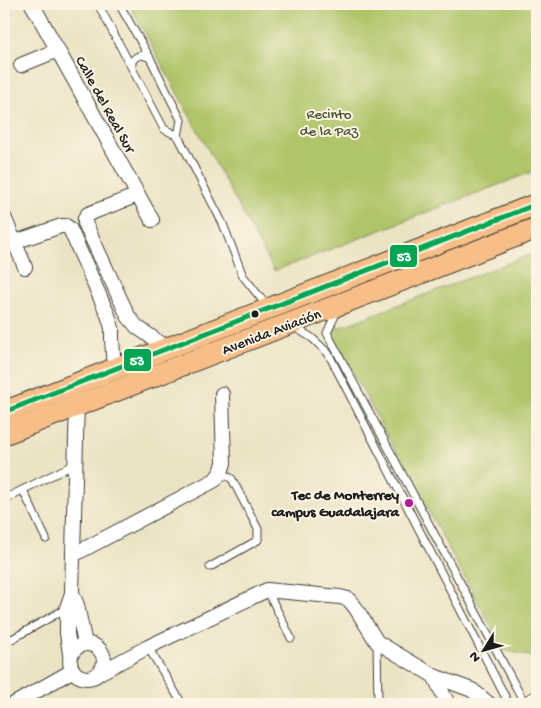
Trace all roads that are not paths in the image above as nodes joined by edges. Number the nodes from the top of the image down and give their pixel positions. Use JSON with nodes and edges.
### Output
{"nodes":[{"id":1,"x":32,"y":4,"type":"edge"},
{"id":2,"x":98,"y":4,"type":"edge"},
{"id":3,"x":119,"y":4,"type":"edge"},
{"id":4,"x":58,"y":50,"type":"junction"},
{"id":5,"x":150,"y":58,"type":"junction"},
{"id":6,"x":21,"y":66,"type":"dead end"},
{"id":7,"x":132,"y":68,"type":"junction"},
{"id":8,"x":178,"y":136,"type":"junction"},
{"id":9,"x":138,"y":195,"type":"junction"},
{"id":10,"x":537,"y":204,"type":"edge"},
{"id":11,"x":4,"y":216,"type":"edge"},
{"id":12,"x":152,"y":220,"type":"dead end"},
{"id":13,"x":537,"y":228,"type":"edge"},
{"id":14,"x":14,"y":242,"type":"junction"},
{"id":15,"x":25,"y":266,"type":"dead end"},
{"id":16,"x":116,"y":293,"type":"junction"},
{"id":17,"x":101,"y":299,"type":"junction"},
{"id":18,"x":341,"y":304,"type":"junction"},
{"id":19,"x":279,"y":316,"type":"junction"},
{"id":20,"x":167,"y":348,"type":"junction"},
{"id":21,"x":114,"y":369,"type":"junction"},
{"id":22,"x":75,"y":384,"type":"junction"},
{"id":23,"x":222,"y":394,"type":"dead end"},
{"id":24,"x":77,"y":406,"type":"junction"},
{"id":25,"x":7,"y":408,"type":"edge"},
{"id":26,"x":4,"y":434,"type":"edge"},
{"id":27,"x":76,"y":464,"type":"junction"},
{"id":28,"x":221,"y":472,"type":"junction"},
{"id":29,"x":23,"y":490,"type":"junction"},
{"id":30,"x":4,"y":500,"type":"edge"},
{"id":31,"x":46,"y":539,"type":"dead end"},
{"id":32,"x":73,"y":555,"type":"junction"},
{"id":33,"x":210,"y":567,"type":"dead end"},
{"id":34,"x":267,"y":590,"type":"junction"},
{"id":35,"x":72,"y":602,"type":"junction"},
{"id":36,"x":291,"y":638,"type":"dead end"},
{"id":37,"x":12,"y":639,"type":"dead end"},
{"id":38,"x":377,"y":642,"type":"junction"},
{"id":39,"x":85,"y":644,"type":"junction"},
{"id":40,"x":148,"y":647,"type":"junction"},
{"id":41,"x":101,"y":651,"type":"junction"},
{"id":42,"x":70,"y":654,"type":"junction"},
{"id":43,"x":126,"y":659,"type":"junction"},
{"id":44,"x":72,"y":671,"type":"junction"},
{"id":45,"x":101,"y":672,"type":"junction"},
{"id":46,"x":434,"y":676,"type":"junction"},
{"id":47,"x":537,"y":694,"type":"edge"},
{"id":48,"x":24,"y":702,"type":"edge"},
{"id":49,"x":181,"y":702,"type":"dead end"},
{"id":50,"x":522,"y":703,"type":"edge"},
{"id":51,"x":378,"y":704,"type":"edge"},
{"id":52,"x":448,"y":704,"type":"edge"},
{"id":53,"x":489,"y":704,"type":"edge"},
{"id":54,"x":510,"y":704,"type":"edge"}],
"edges":[{"from":1,"to":4,"type":"street","name":"Calle del Real Sur"},
{"from":2,"to":7,"type":"lane"},
{"from":3,"to":5,"type":"lane"},
{"from":4,"to":6,"type":"street"},
{"from":4,"to":9,"type":"street","name":"Calle del Real Sur"},
{"from":5,"to":7,"type":"lane"},
{"from":5,"to":8,"type":"lane"},
{"from":7,"to":8,"type":"lane"},
{"from":8,"to":19,"type":"lane"},
{"from":9,"to":12,"type":"street","name":"Calle del Real Sur"},
{"from":9,"to":16,"type":"street"},
{"from":10,"to":19,"type":"main road","name":"Avenida Aviación"},
{"from":11,"to":14,"type":"street"},
{"from":13,"to":18,"type":"main road","name":"Avenida Aviación"},
{"from":14,"to":15,"type":"street"},
{"from":14,"to":17,"type":"street"},
{"from":16,"to":17,"type":"street"},
{"from":16,"to":20,"type":"street"},
{"from":17,"to":21,"type":"street"},
{"from":18,"to":19,"type":"main road","name":"Avenida Aviación"},
{"from":18,"to":50,"type":"lane"},
{"from":19,"to":20,"type":"main road","name":"Avenida Aviación"},
{"from":19,"to":24,"type":"main road","name":"Avenida Aviación"},
{"from":19,"to":54,"type":"lane"},
{"from":20,"to":21,"type":"main road","name":"Avenida Aviación"},
{"from":21,"to":22,"type":"main road","name":"Avenida Aviación"},
{"from":22,"to":24,"type":"street"},
{"from":22,"to":25,"type":"main road","name":"Avenida Aviación"},
{"from":23,"to":28,"type":"street"},
{"from":24,"to":26,"type":"main road","name":"Avenida Aviación"},
{"from":24,"to":27,"type":"street"},
{"from":27,"to":29,"type":"lane"},
{"from":27,"to":32,"type":"street"},
{"from":28,"to":32,"type":"street"},
{"from":28,"to":33,"type":"lane"},
{"from":29,"to":30,"type":"lane"},
{"from":29,"to":31,"type":"lane"},
{"from":32,"to":35,"type":"street"},
{"from":34,"to":36,"type":"lane"},
{"from":34,"to":38,"type":"street"},
{"from":34,"to":40,"type":"street"},
{"from":35,"to":37,"type":"lane"},
{"from":35,"to":39,"type":"street"},
{"from":35,"to":42,"type":"street"},
{"from":38,"to":46,"type":"street"},
{"from":38,"to":51,"type":"lane"},
{"from":39,"to":41,"type":"street"},
{"from":39,"to":42,"type":"street"},
{"from":40,"to":43,"type":"street"},
{"from":40,"to":49,"type":"lane"},
{"from":41,"to":43,"type":"street"},
{"from":41,"to":45,"type":"street"},
{"from":42,"to":44,"type":"street"},
{"from":43,"to":45,"type":"street"},
{"from":44,"to":45,"type":"street"},
{"from":44,"to":48,"type":"street"},
{"from":46,"to":52,"type":"street"},
{"from":46,"to":53,"type":"street"},
{"from":47,"to":50,"type":"lane"}]}
